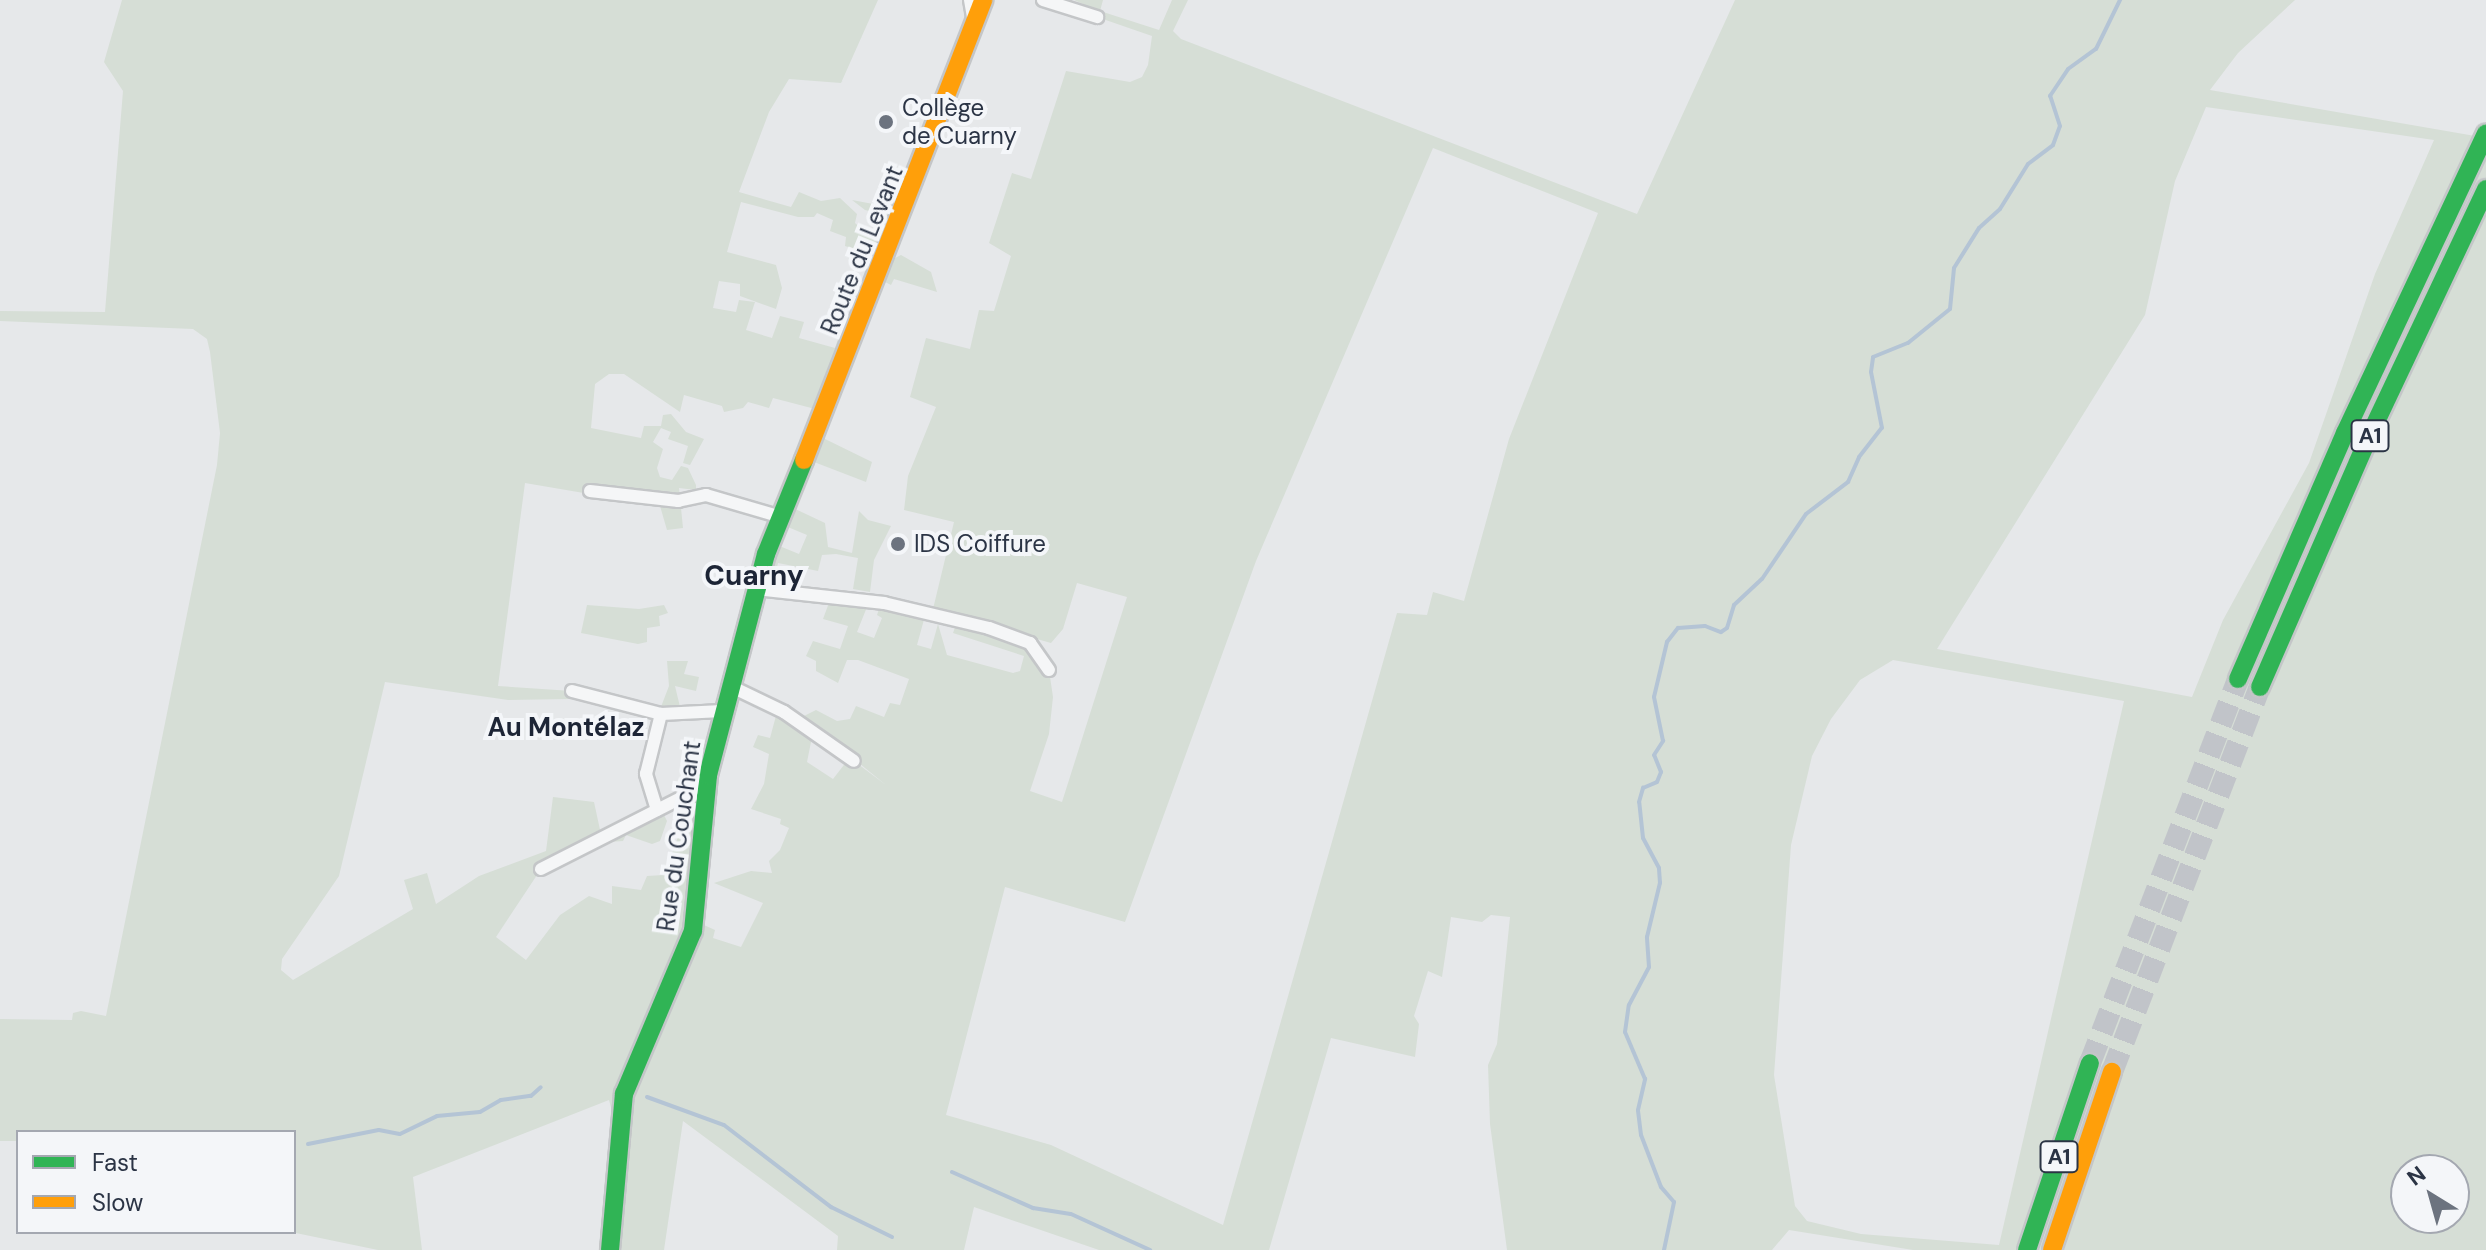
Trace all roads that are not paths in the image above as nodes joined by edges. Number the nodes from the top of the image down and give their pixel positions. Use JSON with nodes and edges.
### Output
{"nodes":[{"id":1,"x":970,"y":0,"type":"edge"},
{"id":2,"x":983,"y":0,"type":"edge"},
{"id":3,"x":1043,"y":0,"type":"edge"},
{"id":4,"x":1097,"y":17,"type":"dead end"},
{"id":5,"x":974,"y":25,"type":"junction"},
{"id":6,"x":2486,"y":134,"type":"edge"},
{"id":7,"x":2486,"y":189,"type":"edge"},
{"id":8,"x":590,"y":491,"type":"dead end"},
{"id":9,"x":778,"y":516,"type":"junction"},
{"id":10,"x":756,"y":589,"type":"junction"},
{"id":11,"x":1049,"y":670,"type":"dead end"},
{"id":12,"x":2238,"y":679,"type":"tunnel mouth"},
{"id":13,"x":730,"y":686,"type":"junction"},
{"id":14,"x":2260,"y":687,"type":"tunnel mouth"},
{"id":15,"x":572,"y":691,"type":"dead end"},
{"id":16,"x":722,"y":711,"type":"junction"},
{"id":17,"x":661,"y":714,"type":"junction"},
{"id":18,"x":854,"y":761,"type":"dead end"},
{"id":19,"x":705,"y":793,"type":"junction"},
{"id":20,"x":657,"y":810,"type":"junction"},
{"id":21,"x":541,"y":869,"type":"dead end"},
{"id":22,"x":2090,"y":1063,"type":"tunnel mouth"},
{"id":23,"x":2112,"y":1072,"type":"tunnel mouth"},
{"id":24,"x":610,"y":1250,"type":"edge"},
{"id":25,"x":2027,"y":1250,"type":"edge"},
{"id":26,"x":2052,"y":1250,"type":"edge"}],
"edges":[{"from":1,"to":5,"type":"street"},
{"from":2,"to":5,"type":"main road","name":"Route du Levant"},
{"from":3,"to":4,"type":"street"},
{"from":5,"to":9,"type":"main road","name":"Route du Levant"},
{"from":6,"to":12,"type":"main road","number":"A1"},
{"from":7,"to":14,"type":"main road","number":"A1"},
{"from":8,"to":9,"type":"street"},
{"from":9,"to":10,"type":"main road","name":"Rue du Couchant"},
{"from":10,"to":11,"type":"street"},
{"from":10,"to":13,"type":"main road","name":"Rue du Couchant"},
{"from":13,"to":16,"type":"main road","name":"Rue du Couchant"},
{"from":13,"to":18,"type":"street"},
{"from":15,"to":17,"type":"street"},
{"from":16,"to":17,"type":"street"},
{"from":16,"to":19,"type":"main road","name":"Rue du Couchant"},
{"from":17,"to":20,"type":"street"},
{"from":19,"to":20,"type":"street"},
{"from":19,"to":24,"type":"main road","name":"Rue du Couchant"},
{"from":20,"to":21,"type":"street"},
{"from":22,"to":25,"type":"main road","number":"A1"},
{"from":23,"to":26,"type":"main road","number":"A1"}]}
